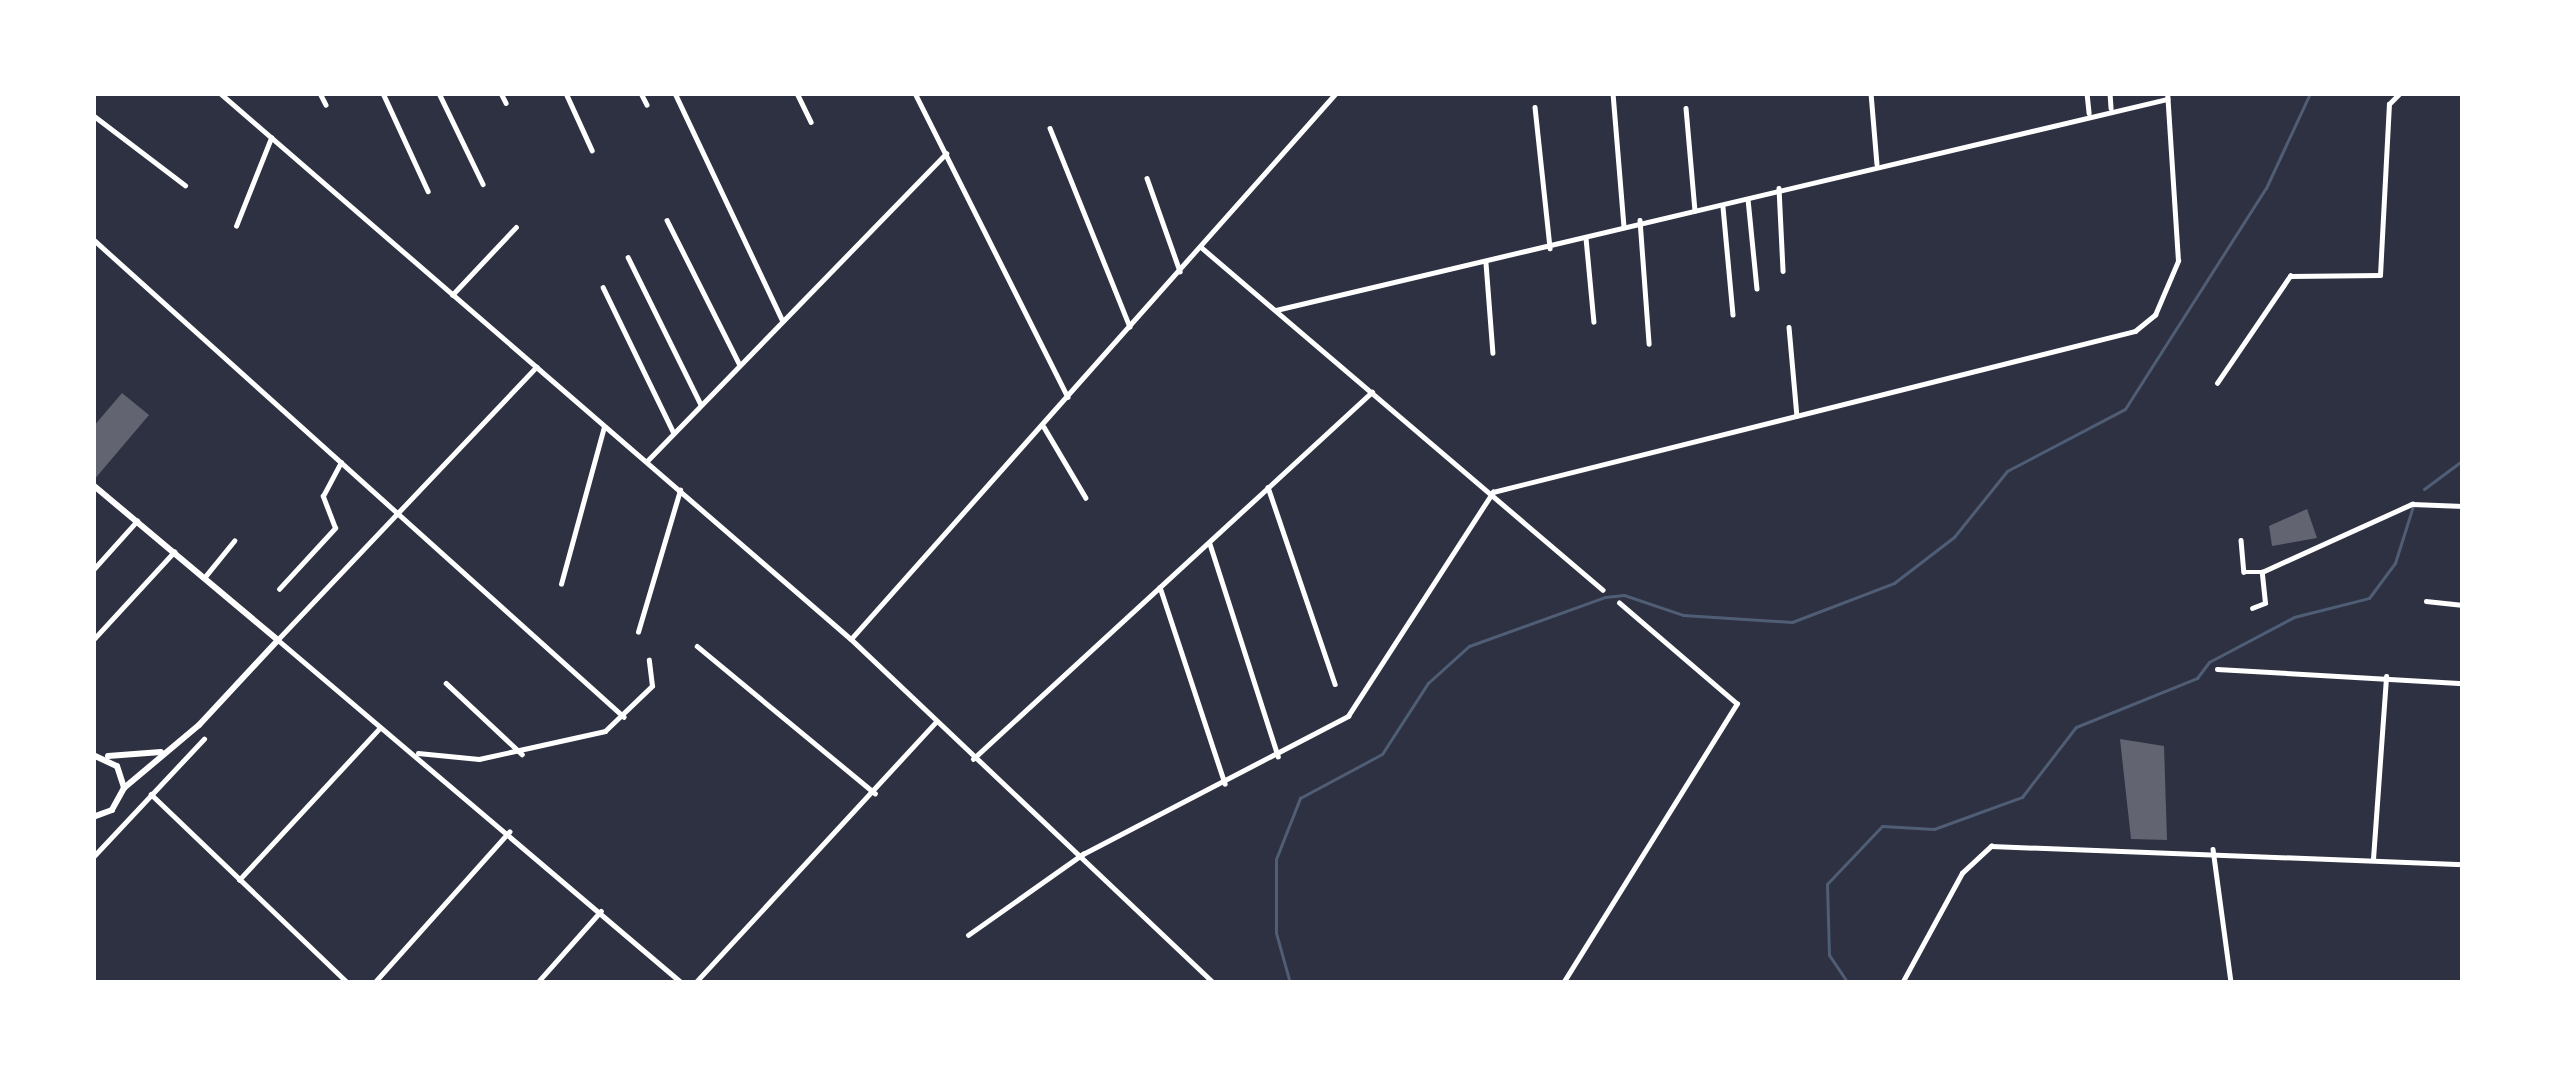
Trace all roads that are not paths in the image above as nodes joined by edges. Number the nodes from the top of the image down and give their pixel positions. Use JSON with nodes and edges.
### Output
{"nodes":[{"id":1,"x":220,"y":93,"type":"edge"},
{"id":2,"x":320,"y":93,"type":"edge"},
{"id":3,"x":383,"y":93,"type":"edge"},
{"id":4,"x":440,"y":93,"type":"edge"},
{"id":5,"x":501,"y":93,"type":"edge"},
{"id":6,"x":566,"y":93,"type":"edge"},
{"id":7,"x":641,"y":93,"type":"edge"},
{"id":8,"x":675,"y":93,"type":"edge"},
{"id":9,"x":797,"y":93,"type":"edge"},
{"id":10,"x":915,"y":93,"type":"edge"},
{"id":11,"x":1336,"y":93,"type":"edge"},
{"id":12,"x":1613,"y":93,"type":"edge"},
{"id":13,"x":1871,"y":93,"type":"edge"},
{"id":14,"x":2087,"y":93,"type":"edge"},
{"id":15,"x":2110,"y":93,"type":"edge"},
{"id":16,"x":2400,"y":93,"type":"edge"},
{"id":17,"x":2167,"y":96,"type":"edge"},
{"id":18,"x":506,"y":103,"type":"dead end"},
{"id":19,"x":326,"y":105,"type":"dead end"},
{"id":20,"x":647,"y":105,"type":"dead end"},
{"id":21,"x":1535,"y":107,"type":"dead end"},
{"id":22,"x":1685,"y":108,"type":"dead end"},
{"id":23,"x":2111,"y":108,"type":"junction"},
{"id":24,"x":2089,"y":113,"type":"junction"},
{"id":25,"x":93,"y":115,"type":"edge"},
{"id":26,"x":811,"y":122,"type":"dead end"},
{"id":27,"x":1050,"y":128,"type":"dead end"},
{"id":28,"x":271,"y":138,"type":"junction"},
{"id":29,"x":592,"y":150,"type":"dead end"},
{"id":30,"x":946,"y":154,"type":"junction"},
{"id":31,"x":1877,"y":164,"type":"junction"},
{"id":32,"x":1147,"y":178,"type":"dead end"},
{"id":33,"x":483,"y":184,"type":"dead end"},
{"id":34,"x":185,"y":185,"type":"dead end"},
{"id":35,"x":1779,"y":188,"type":"junction"},
{"id":36,"x":428,"y":190,"type":"dead end"},
{"id":37,"x":1748,"y":199,"type":"junction"},
{"id":38,"x":1723,"y":205,"type":"junction"},
{"id":39,"x":1695,"y":211,"type":"junction"},
{"id":40,"x":668,"y":220,"type":"dead end"},
{"id":41,"x":1640,"y":220,"type":"junction"},
{"id":42,"x":236,"y":226,"type":"dead end"},
{"id":43,"x":516,"y":227,"type":"dead end"},
{"id":44,"x":1624,"y":227,"type":"junction"},
{"id":45,"x":1586,"y":238,"type":"junction"},
{"id":46,"x":93,"y":239,"type":"edge"},
{"id":47,"x":1202,"y":247,"type":"junction"},
{"id":48,"x":1550,"y":248,"type":"junction"},
{"id":49,"x":628,"y":256,"type":"dead end"},
{"id":50,"x":1486,"y":262,"type":"junction"},
{"id":51,"x":1180,"y":271,"type":"junction"},
{"id":52,"x":1783,"y":271,"type":"dead end"},
{"id":53,"x":603,"y":287,"type":"dead end"},
{"id":54,"x":1757,"y":289,"type":"dead end"},
{"id":55,"x":452,"y":295,"type":"junction"},
{"id":56,"x":1276,"y":310,"type":"junction"},
{"id":57,"x":1733,"y":315,"type":"dead end"},
{"id":58,"x":783,"y":321,"type":"junction"},
{"id":59,"x":1594,"y":322,"type":"dead end"},
{"id":60,"x":1130,"y":327,"type":"junction"},
{"id":61,"x":1789,"y":327,"type":"dead end"},
{"id":62,"x":1649,"y":344,"type":"dead end"},
{"id":63,"x":1493,"y":353,"type":"dead end"},
{"id":64,"x":740,"y":365,"type":"junction"},
{"id":65,"x":537,"y":368,"type":"junction"},
{"id":66,"x":2217,"y":383,"type":"dead end"},
{"id":67,"x":1372,"y":392,"type":"junction"},
{"id":68,"x":1068,"y":397,"type":"junction"},
{"id":69,"x":701,"y":405,"type":"junction"},
{"id":70,"x":1797,"y":416,"type":"junction"},
{"id":71,"x":605,"y":424,"type":"junction"},
{"id":72,"x":1044,"y":427,"type":"junction"},
{"id":73,"x":674,"y":433,"type":"junction"},
{"id":74,"x":647,"y":460,"type":"junction"},
{"id":75,"x":341,"y":462,"type":"junction"},
{"id":76,"x":93,"y":485,"type":"edge"},
{"id":77,"x":1268,"y":487,"type":"junction"},
{"id":78,"x":680,"y":490,"type":"junction"},
{"id":79,"x":1493,"y":492,"type":"junction"},
{"id":80,"x":1086,"y":498,"type":"dead end"},
{"id":81,"x":2463,"y":506,"type":"edge"},
{"id":82,"x":400,"y":515,"type":"junction"},
{"id":83,"x":136,"y":521,"type":"junction"},
{"id":84,"x":2241,"y":540,"type":"dead end"},
{"id":85,"x":234,"y":541,"type":"dead end"},
{"id":86,"x":1210,"y":541,"type":"junction"},
{"id":87,"x":174,"y":552,"type":"junction"},
{"id":88,"x":93,"y":570,"type":"edge"},
{"id":89,"x":2262,"y":572,"type":"junction"},
{"id":90,"x":204,"y":578,"type":"junction"},
{"id":91,"x":561,"y":584,"type":"dead end"},
{"id":92,"x":1160,"y":586,"type":"junction"},
{"id":93,"x":279,"y":589,"type":"dead end"},
{"id":94,"x":1603,"y":590,"type":"dead end"},
{"id":95,"x":2426,"y":601,"type":"dead end"},
{"id":96,"x":1619,"y":603,"type":"dead end"},
{"id":97,"x":2463,"y":604,"type":"edge"},
{"id":98,"x":2252,"y":608,"type":"dead end"},
{"id":99,"x":638,"y":632,"type":"dead end"},
{"id":100,"x":851,"y":639,"type":"junction"},
{"id":101,"x":93,"y":640,"type":"edge"},
{"id":102,"x":278,"y":640,"type":"junction"},
{"id":103,"x":697,"y":646,"type":"dead end"},
{"id":104,"x":649,"y":659,"type":"dead end"},
{"id":105,"x":2217,"y":669,"type":"dead end"},
{"id":106,"x":2386,"y":676,"type":"junction"},
{"id":107,"x":2463,"y":682,"type":"edge"},
{"id":108,"x":446,"y":683,"type":"dead end"},
{"id":109,"x":1335,"y":684,"type":"dead end"},
{"id":110,"x":624,"y":717,"type":"junction"},
{"id":111,"x":935,"y":723,"type":"junction"},
{"id":112,"x":380,"y":728,"type":"junction"},
{"id":113,"x":204,"y":739,"type":"dead end"},
{"id":114,"x":164,"y":752,"type":"junction"},
{"id":115,"x":412,"y":752,"type":"junction"},
{"id":116,"x":93,"y":754,"type":"edge"},
{"id":117,"x":522,"y":754,"type":"junction"},
{"id":118,"x":103,"y":756,"type":"junction"},
{"id":119,"x":1278,"y":756,"type":"junction"},
{"id":120,"x":974,"y":759,"type":"junction"},
{"id":121,"x":1225,"y":784,"type":"junction"},
{"id":122,"x":124,"y":788,"type":"junction"},
{"id":123,"x":875,"y":793,"type":"junction"},
{"id":124,"x":151,"y":794,"type":"junction"},
{"id":125,"x":105,"y":814,"type":"junction"},
{"id":126,"x":93,"y":817,"type":"edge"},
{"id":127,"x":93,"y":826,"type":"edge"},
{"id":128,"x":509,"y":832,"type":"junction"},
{"id":129,"x":2213,"y":849,"type":"junction"},
{"id":130,"x":1083,"y":854,"type":"junction"},
{"id":131,"x":93,"y":856,"type":"edge"},
{"id":132,"x":2373,"y":859,"type":"junction"},
{"id":133,"x":2463,"y":864,"type":"edge"},
{"id":134,"x":239,"y":880,"type":"junction"},
{"id":135,"x":602,"y":910,"type":"junction"},
{"id":136,"x":968,"y":935,"type":"dead end"},
{"id":137,"x":348,"y":983,"type":"edge"},
{"id":138,"x":374,"y":983,"type":"edge"},
{"id":139,"x":537,"y":983,"type":"edge"},
{"id":140,"x":682,"y":983,"type":"edge"},
{"id":141,"x":695,"y":983,"type":"edge"},
{"id":142,"x":1214,"y":983,"type":"edge"},
{"id":143,"x":1563,"y":983,"type":"edge"},
{"id":144,"x":1902,"y":983,"type":"edge"},
{"id":145,"x":2230,"y":983,"type":"edge"}],
"edges":[{"from":1,"to":28,"type":"street"},
{"from":2,"to":19,"type":"street"},
{"from":3,"to":36,"type":"street"},
{"from":4,"to":33,"type":"street"},
{"from":5,"to":18,"type":"street"},
{"from":6,"to":29,"type":"street"},
{"from":7,"to":20,"type":"street"},
{"from":8,"to":58,"type":"street"},
{"from":9,"to":26,"type":"street"},
{"from":10,"to":30,"type":"street"},
{"from":11,"to":47,"type":"street"},
{"from":12,"to":44,"type":"street"},
{"from":13,"to":31,"type":"street"},
{"from":14,"to":24,"type":"street"},
{"from":15,"to":23,"type":"street"},
{"from":16,"to":66,"type":"street"},
{"from":17,"to":23,"type":"street"},
{"from":17,"to":70,"type":"street"},
{"from":21,"to":48,"type":"street"},
{"from":22,"to":39,"type":"street"},
{"from":23,"to":24,"type":"street"},
{"from":24,"to":31,"type":"street"},
{"from":25,"to":34,"type":"street"},
{"from":27,"to":60,"type":"street"},
{"from":28,"to":42,"type":"street"},
{"from":28,"to":55,"type":"street"},
{"from":30,"to":58,"type":"street"},
{"from":30,"to":68,"type":"street"},
{"from":31,"to":35,"type":"street"},
{"from":32,"to":51,"type":"street"},
{"from":35,"to":37,"type":"street"},
{"from":35,"to":52,"type":"street"},
{"from":37,"to":38,"type":"street"},
{"from":37,"to":54,"type":"street"},
{"from":38,"to":39,"type":"street"},
{"from":38,"to":57,"type":"street"},
{"from":39,"to":41,"type":"street"},
{"from":40,"to":64,"type":"street"},
{"from":41,"to":44,"type":"street"},
{"from":41,"to":62,"type":"street"},
{"from":43,"to":55,"type":"street"},
{"from":44,"to":45,"type":"street"},
{"from":45,"to":48,"type":"street"},
{"from":45,"to":59,"type":"street"},
{"from":46,"to":75,"type":"street"},
{"from":47,"to":51,"type":"street"},
{"from":47,"to":56,"type":"street"},
{"from":48,"to":50,"type":"street"},
{"from":49,"to":69,"type":"street"},
{"from":50,"to":56,"type":"street"},
{"from":50,"to":63,"type":"street"},
{"from":51,"to":60,"type":"street"},
{"from":53,"to":73,"type":"street"},
{"from":55,"to":65,"type":"street"},
{"from":56,"to":67,"type":"street"},
{"from":58,"to":64,"type":"street"},
{"from":60,"to":68,"type":"street"},
{"from":61,"to":70,"type":"street"},
{"from":64,"to":69,"type":"street"},
{"from":65,"to":71,"type":"street"},
{"from":65,"to":82,"type":"street"},
{"from":67,"to":77,"type":"street"},
{"from":67,"to":79,"type":"street"},
{"from":68,"to":72,"type":"street"},
{"from":69,"to":73,"type":"street"},
{"from":70,"to":79,"type":"street"},
{"from":71,"to":74,"type":"street"},
{"from":71,"to":91,"type":"street"},
{"from":72,"to":80,"type":"street"},
{"from":72,"to":100,"type":"street"},
{"from":73,"to":74,"type":"street"},
{"from":74,"to":78,"type":"street"},
{"from":75,"to":82,"type":"street"},
{"from":75,"to":93,"type":"street"},
{"from":76,"to":83,"type":"main road"},
{"from":77,"to":86,"type":"street"},
{"from":77,"to":109,"type":"street"},
{"from":78,"to":99,"type":"street"},
{"from":78,"to":100,"type":"street"},
{"from":79,"to":94,"type":"street"},
{"from":79,"to":119,"type":"street"},
{"from":81,"to":89,"type":"street"},
{"from":82,"to":102,"type":"street"},
{"from":82,"to":110,"type":"street"},
{"from":83,"to":87,"type":"main road"},
{"from":83,"to":88,"type":"street"},
{"from":84,"to":89,"type":"street"},
{"from":85,"to":90,"type":"street"},
{"from":86,"to":92,"type":"street"},
{"from":86,"to":119,"type":"street"},
{"from":87,"to":90,"type":"main road"},
{"from":87,"to":101,"type":"street"},
{"from":89,"to":98,"type":"street"},
{"from":90,"to":102,"type":"main road"},
{"from":92,"to":120,"type":"street"},
{"from":92,"to":121,"type":"street"},
{"from":95,"to":97,"type":"street"},
{"from":96,"to":143,"type":"street"},
{"from":100,"to":111,"type":"street"},
{"from":102,"to":112,"type":"street"},
{"from":102,"to":114,"type":"main road"},
{"from":103,"to":123,"type":"street"},
{"from":104,"to":110,"type":"street"},
{"from":105,"to":106,"type":"street"},
{"from":106,"to":107,"type":"street"},
{"from":106,"to":132,"type":"street"},
{"from":108,"to":117,"type":"street"},
{"from":110,"to":117,"type":"street"},
{"from":111,"to":120,"type":"street"},
{"from":111,"to":123,"type":"street"},
{"from":112,"to":115,"type":"street"},
{"from":112,"to":134,"type":"street"},
{"from":113,"to":124,"type":"street"},
{"from":114,"to":118,"type":"main road"},
{"from":114,"to":122,"type":"main road"},
{"from":115,"to":117,"type":"street"},
{"from":115,"to":128,"type":"street"},
{"from":116,"to":118,"type":"main road"},
{"from":118,"to":122,"type":"main road"},
{"from":119,"to":121,"type":"street"},
{"from":120,"to":130,"type":"street"},
{"from":121,"to":130,"type":"street"},
{"from":122,"to":125,"type":"main road"},
{"from":123,"to":141,"type":"street"},
{"from":124,"to":131,"type":"street"},
{"from":124,"to":134,"type":"street"},
{"from":125,"to":126,"type":"main road"},
{"from":125,"to":127,"type":"main road"},
{"from":128,"to":135,"type":"street"},
{"from":128,"to":138,"type":"street"},
{"from":129,"to":132,"type":"street"},
{"from":129,"to":144,"type":"street"},
{"from":129,"to":145,"type":"street"},
{"from":130,"to":136,"type":"street"},
{"from":130,"to":142,"type":"street"},
{"from":132,"to":133,"type":"street"},
{"from":134,"to":137,"type":"street"},
{"from":135,"to":139,"type":"street"},
{"from":135,"to":140,"type":"street"}]}
